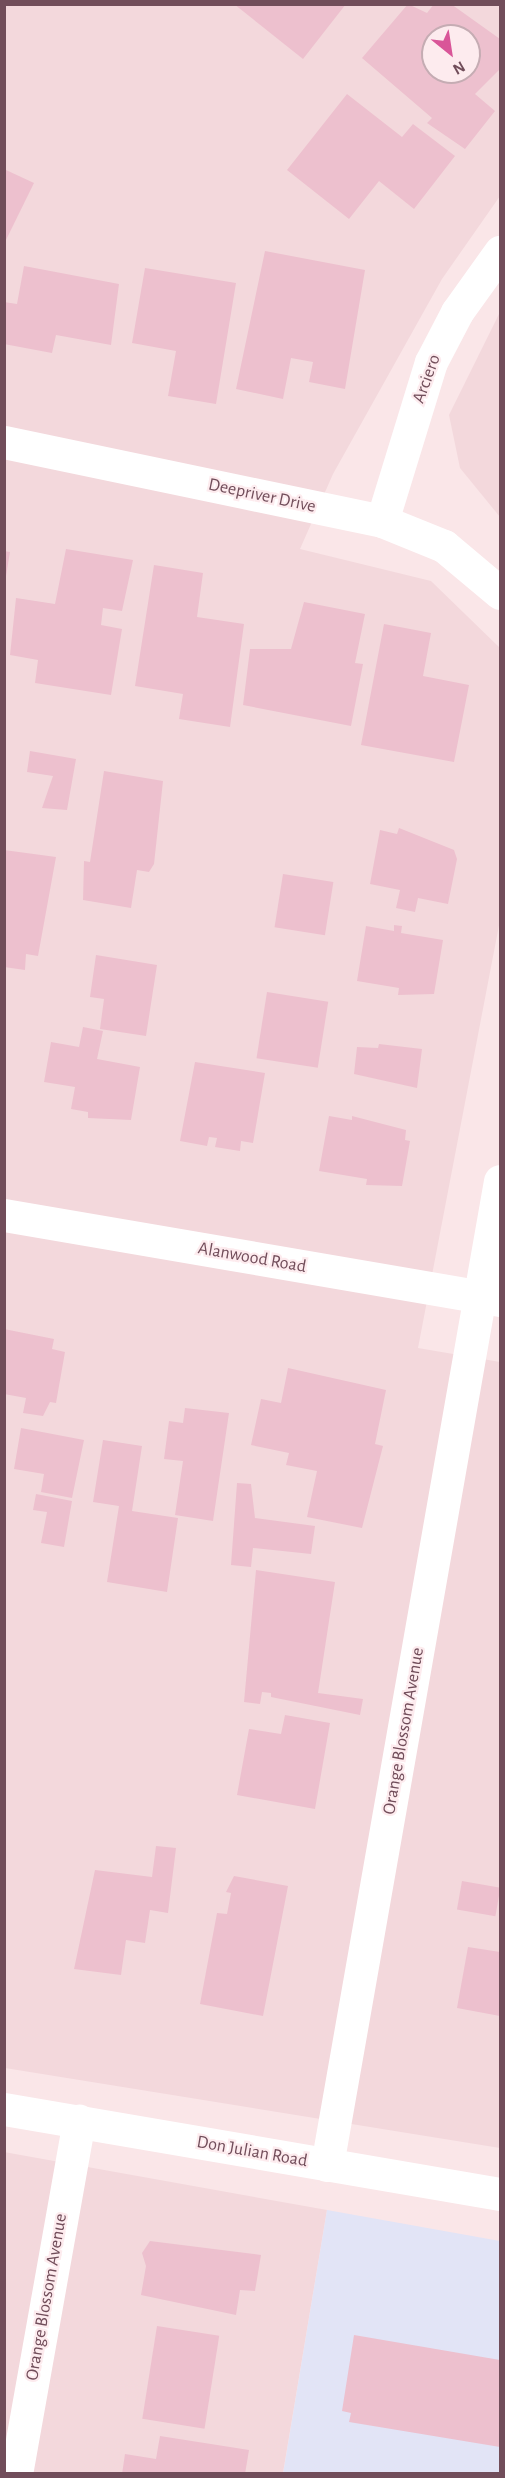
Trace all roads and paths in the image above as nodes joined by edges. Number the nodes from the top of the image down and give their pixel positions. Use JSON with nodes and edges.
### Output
{"nodes":[{"id":1,"x":501,"y":252,"type":"edge"},
{"id":2,"x":4,"y":442,"type":"edge"},
{"id":3,"x":382,"y":521,"type":"junction"},
{"id":4,"x":501,"y":593,"type":"edge"},
{"id":5,"x":501,"y":1181,"type":"edge"},
{"id":6,"x":4,"y":1215,"type":"edge"},
{"id":7,"x":491,"y":1299,"type":"edge"},
{"id":8,"x":4,"y":2109,"type":"edge"},
{"id":9,"x":79,"y":2121,"type":"junction"},
{"id":10,"x":327,"y":2165,"type":"junction"},
{"id":11,"x":501,"y":2194,"type":"edge"},
{"id":12,"x":16,"y":2474,"type":"edge"}],
"edges":[{"from":1,"to":3,"type":"street","name":"Arciero"},
{"from":2,"to":3,"type":"street","name":"Deepriver Drive"},
{"from":3,"to":4,"type":"street","name":"Deepriver Drive"},
{"from":5,"to":7,"type":"street"},
{"from":6,"to":7,"type":"street","name":"Alanwood Road"},
{"from":7,"to":10,"type":"street","name":"Orange Blossom Avenue"},
{"from":8,"to":9,"type":"street","name":"Don Julian Road"},
{"from":9,"to":10,"type":"street","name":"Don Julian Road"},
{"from":9,"to":12,"type":"street","name":"Orange Blossom Avenue"},
{"from":10,"to":11,"type":"street","name":"Don Julian Road"}]}
